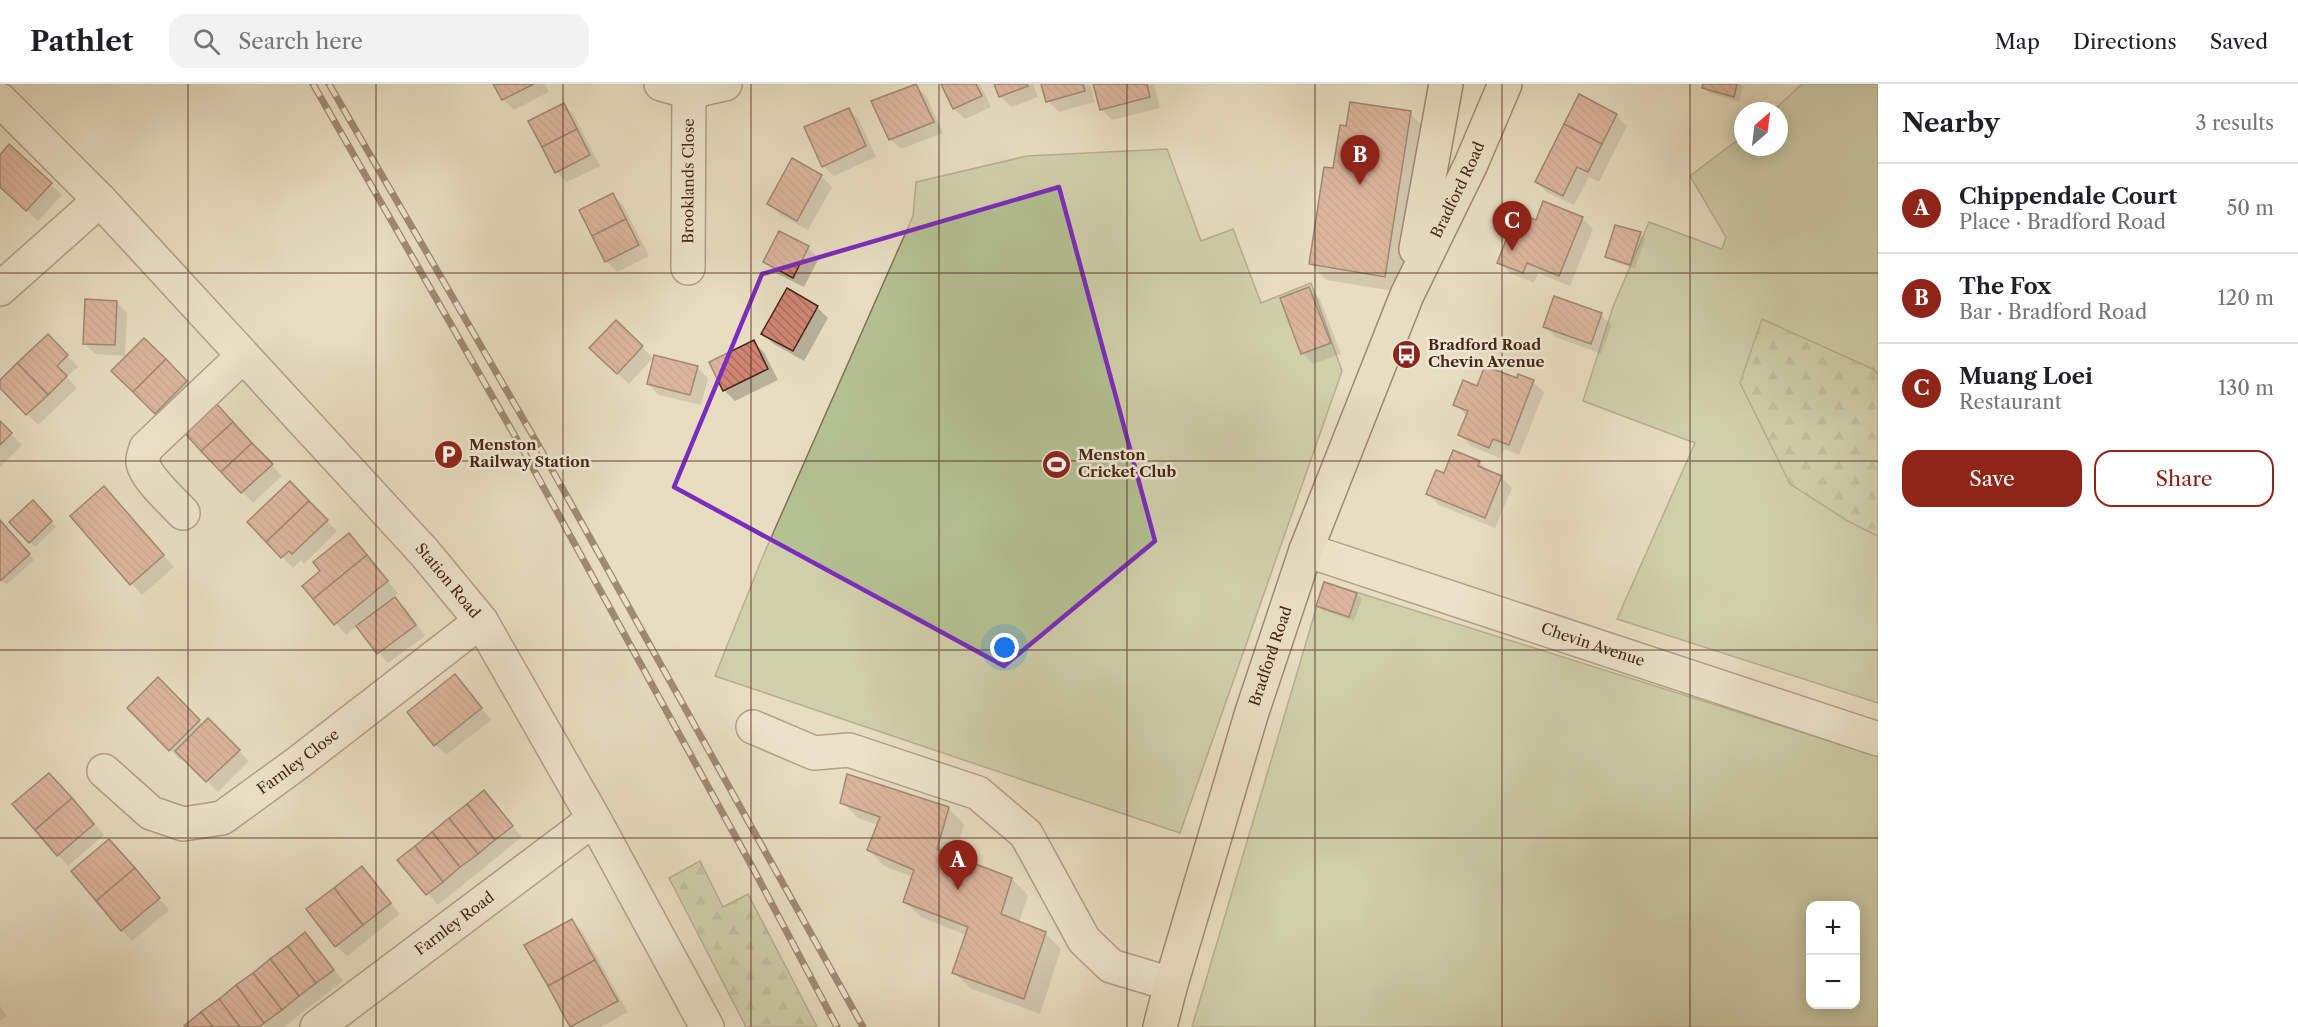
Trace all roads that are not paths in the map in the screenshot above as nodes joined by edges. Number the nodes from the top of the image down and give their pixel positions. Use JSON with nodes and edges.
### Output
{"nodes":[{"id":1,"x":725,"y":84,"type":"edge"},
{"id":2,"x":1446,"y":84,"type":"edge"},
{"id":3,"x":1505,"y":84,"type":"edge"},
{"id":4,"x":675,"y":88,"type":"edge"},
{"id":5,"x":0,"y":100,"type":"edge"},
{"id":6,"x":100,"y":200,"type":"junction"},
{"id":7,"x":688,"y":268,"type":"dead end"},
{"id":8,"x":0,"y":289,"type":"edge"},
{"id":9,"x":1407,"y":295,"type":"junction"},
{"id":10,"x":243,"y":357,"type":"junction"},
{"id":11,"x":183,"y":513,"type":"dead end"},
{"id":12,"x":1306,"y":550,"type":"junction"},
{"id":13,"x":481,"y":621,"type":"junction"},
{"id":14,"x":753,"y":728,"type":"dead end"},
{"id":15,"x":1878,"y":738,"type":"edge"},
{"id":16,"x":104,"y":771,"type":"dead end"},
{"id":17,"x":594,"y":819,"type":"junction"},
{"id":18,"x":1171,"y":984,"type":"junction"},
{"id":19,"x":317,"y":1027,"type":"edge"},
{"id":20,"x":707,"y":1027,"type":"edge"},
{"id":21,"x":1160,"y":1027,"type":"edge"}],
"edges":[{"from":1,"to":4,"type":"street"},
{"from":2,"to":9,"type":"main road","name":"Bradford Road"},
{"from":3,"to":9,"type":"main road","name":"Bradford Road"},
{"from":4,"to":7,"type":"street","name":"Brooklands Close"},
{"from":5,"to":6,"type":"street","name":"Station Road"},
{"from":6,"to":8,"type":"street"},
{"from":6,"to":10,"type":"street","name":"Station Road"},
{"from":9,"to":12,"type":"main road","name":"Bradford Road"},
{"from":10,"to":11,"type":"street"},
{"from":10,"to":13,"type":"street","name":"Station Road"},
{"from":12,"to":15,"type":"street","name":"Chevin Avenue"},
{"from":12,"to":18,"type":"main road","name":"Bradford Road"},
{"from":13,"to":16,"type":"street","name":"Farnley Close"},
{"from":13,"to":17,"type":"street","name":"Station Road"},
{"from":14,"to":18,"type":"street"},
{"from":17,"to":19,"type":"street","name":"Farnley Road"},
{"from":17,"to":20,"type":"street","name":"Station Road"},
{"from":18,"to":21,"type":"main road","name":"Bradford Road"}]}
